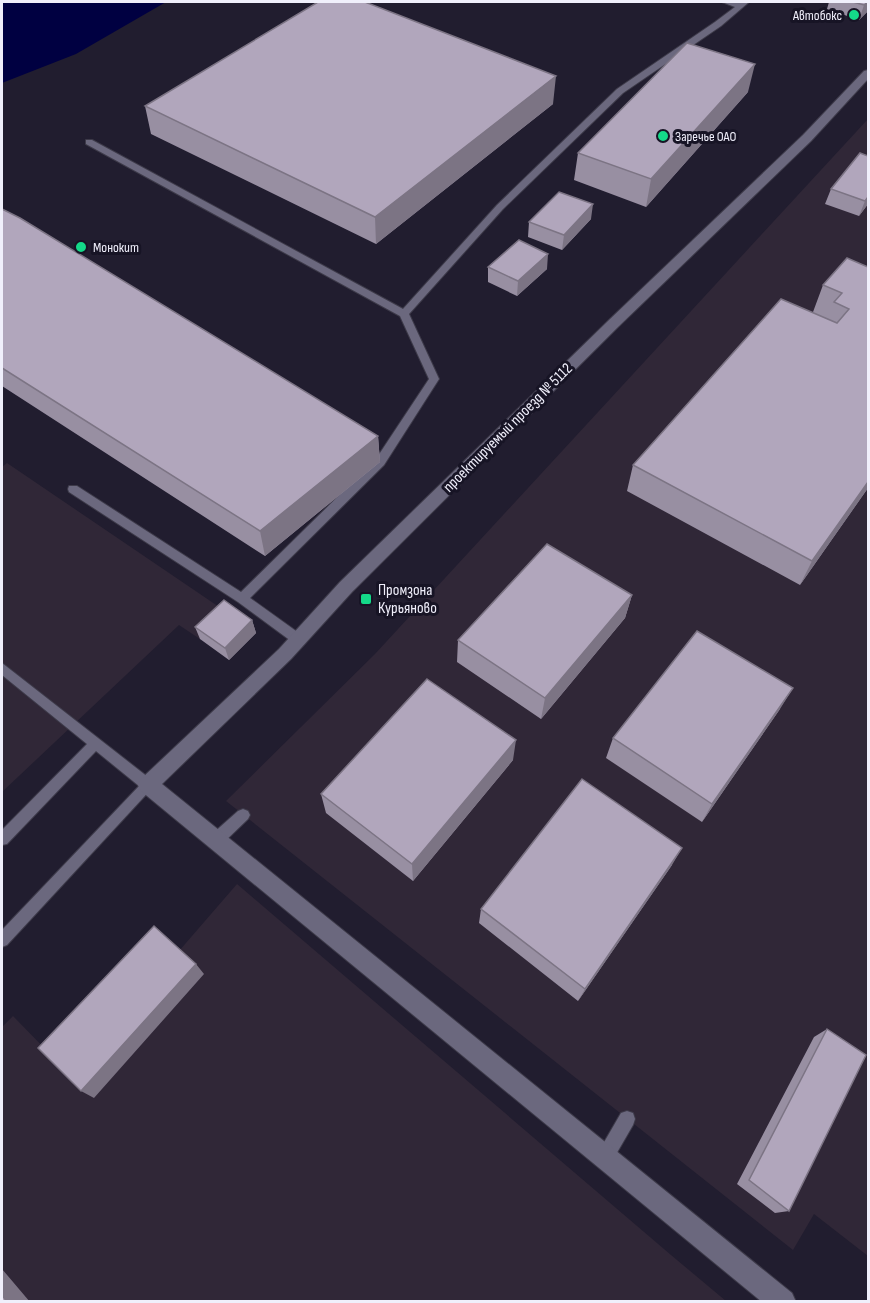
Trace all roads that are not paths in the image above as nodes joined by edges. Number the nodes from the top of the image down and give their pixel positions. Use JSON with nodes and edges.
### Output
{"nodes":[{"id":1,"x":726,"y":2,"type":"edge"},
{"id":2,"x":743,"y":4,"type":"edge"},
{"id":3,"x":868,"y":73,"type":"edge"},
{"id":4,"x":89,"y":142,"type":"dead end"},
{"id":5,"x":404,"y":314,"type":"junction"},
{"id":6,"x":74,"y":489,"type":"dead end"},
{"id":7,"x":242,"y":599,"type":"junction"},
{"id":8,"x":299,"y":640,"type":"junction"},
{"id":9,"x":2,"y":668,"type":"edge"},
{"id":10,"x":95,"y":744,"type":"junction"},
{"id":11,"x":148,"y":785,"type":"junction"},
{"id":12,"x":243,"y":814,"type":"dead end"},
{"id":13,"x":2,"y":839,"type":"edge"},
{"id":14,"x":216,"y":840,"type":"junction"},
{"id":15,"x":2,"y":940,"type":"edge"},
{"id":16,"x":627,"y":1119,"type":"dead end"},
{"id":17,"x":605,"y":1157,"type":"junction"},
{"id":18,"x":783,"y":1302,"type":"edge"}],
"edges":[{"from":1,"to":2,"type":"lane"},
{"from":2,"to":5,"type":"lane"},
{"from":3,"to":8,"type":"street","name":"проектируемый проезд № 5112"},
{"from":4,"to":5,"type":"lane"},
{"from":5,"to":7,"type":"lane"},
{"from":6,"to":7,"type":"lane"},
{"from":7,"to":8,"type":"lane"},
{"from":8,"to":11,"type":"street","name":"проектируемый проезд № 5112"},
{"from":9,"to":10,"type":"lane"},
{"from":10,"to":11,"type":"lane"},
{"from":10,"to":13,"type":"lane"},
{"from":11,"to":14,"type":"street"},
{"from":11,"to":15,"type":"lane"},
{"from":12,"to":14,"type":"lane"},
{"from":14,"to":17,"type":"street"},
{"from":16,"to":17,"type":"lane"},
{"from":17,"to":18,"type":"street"}]}
